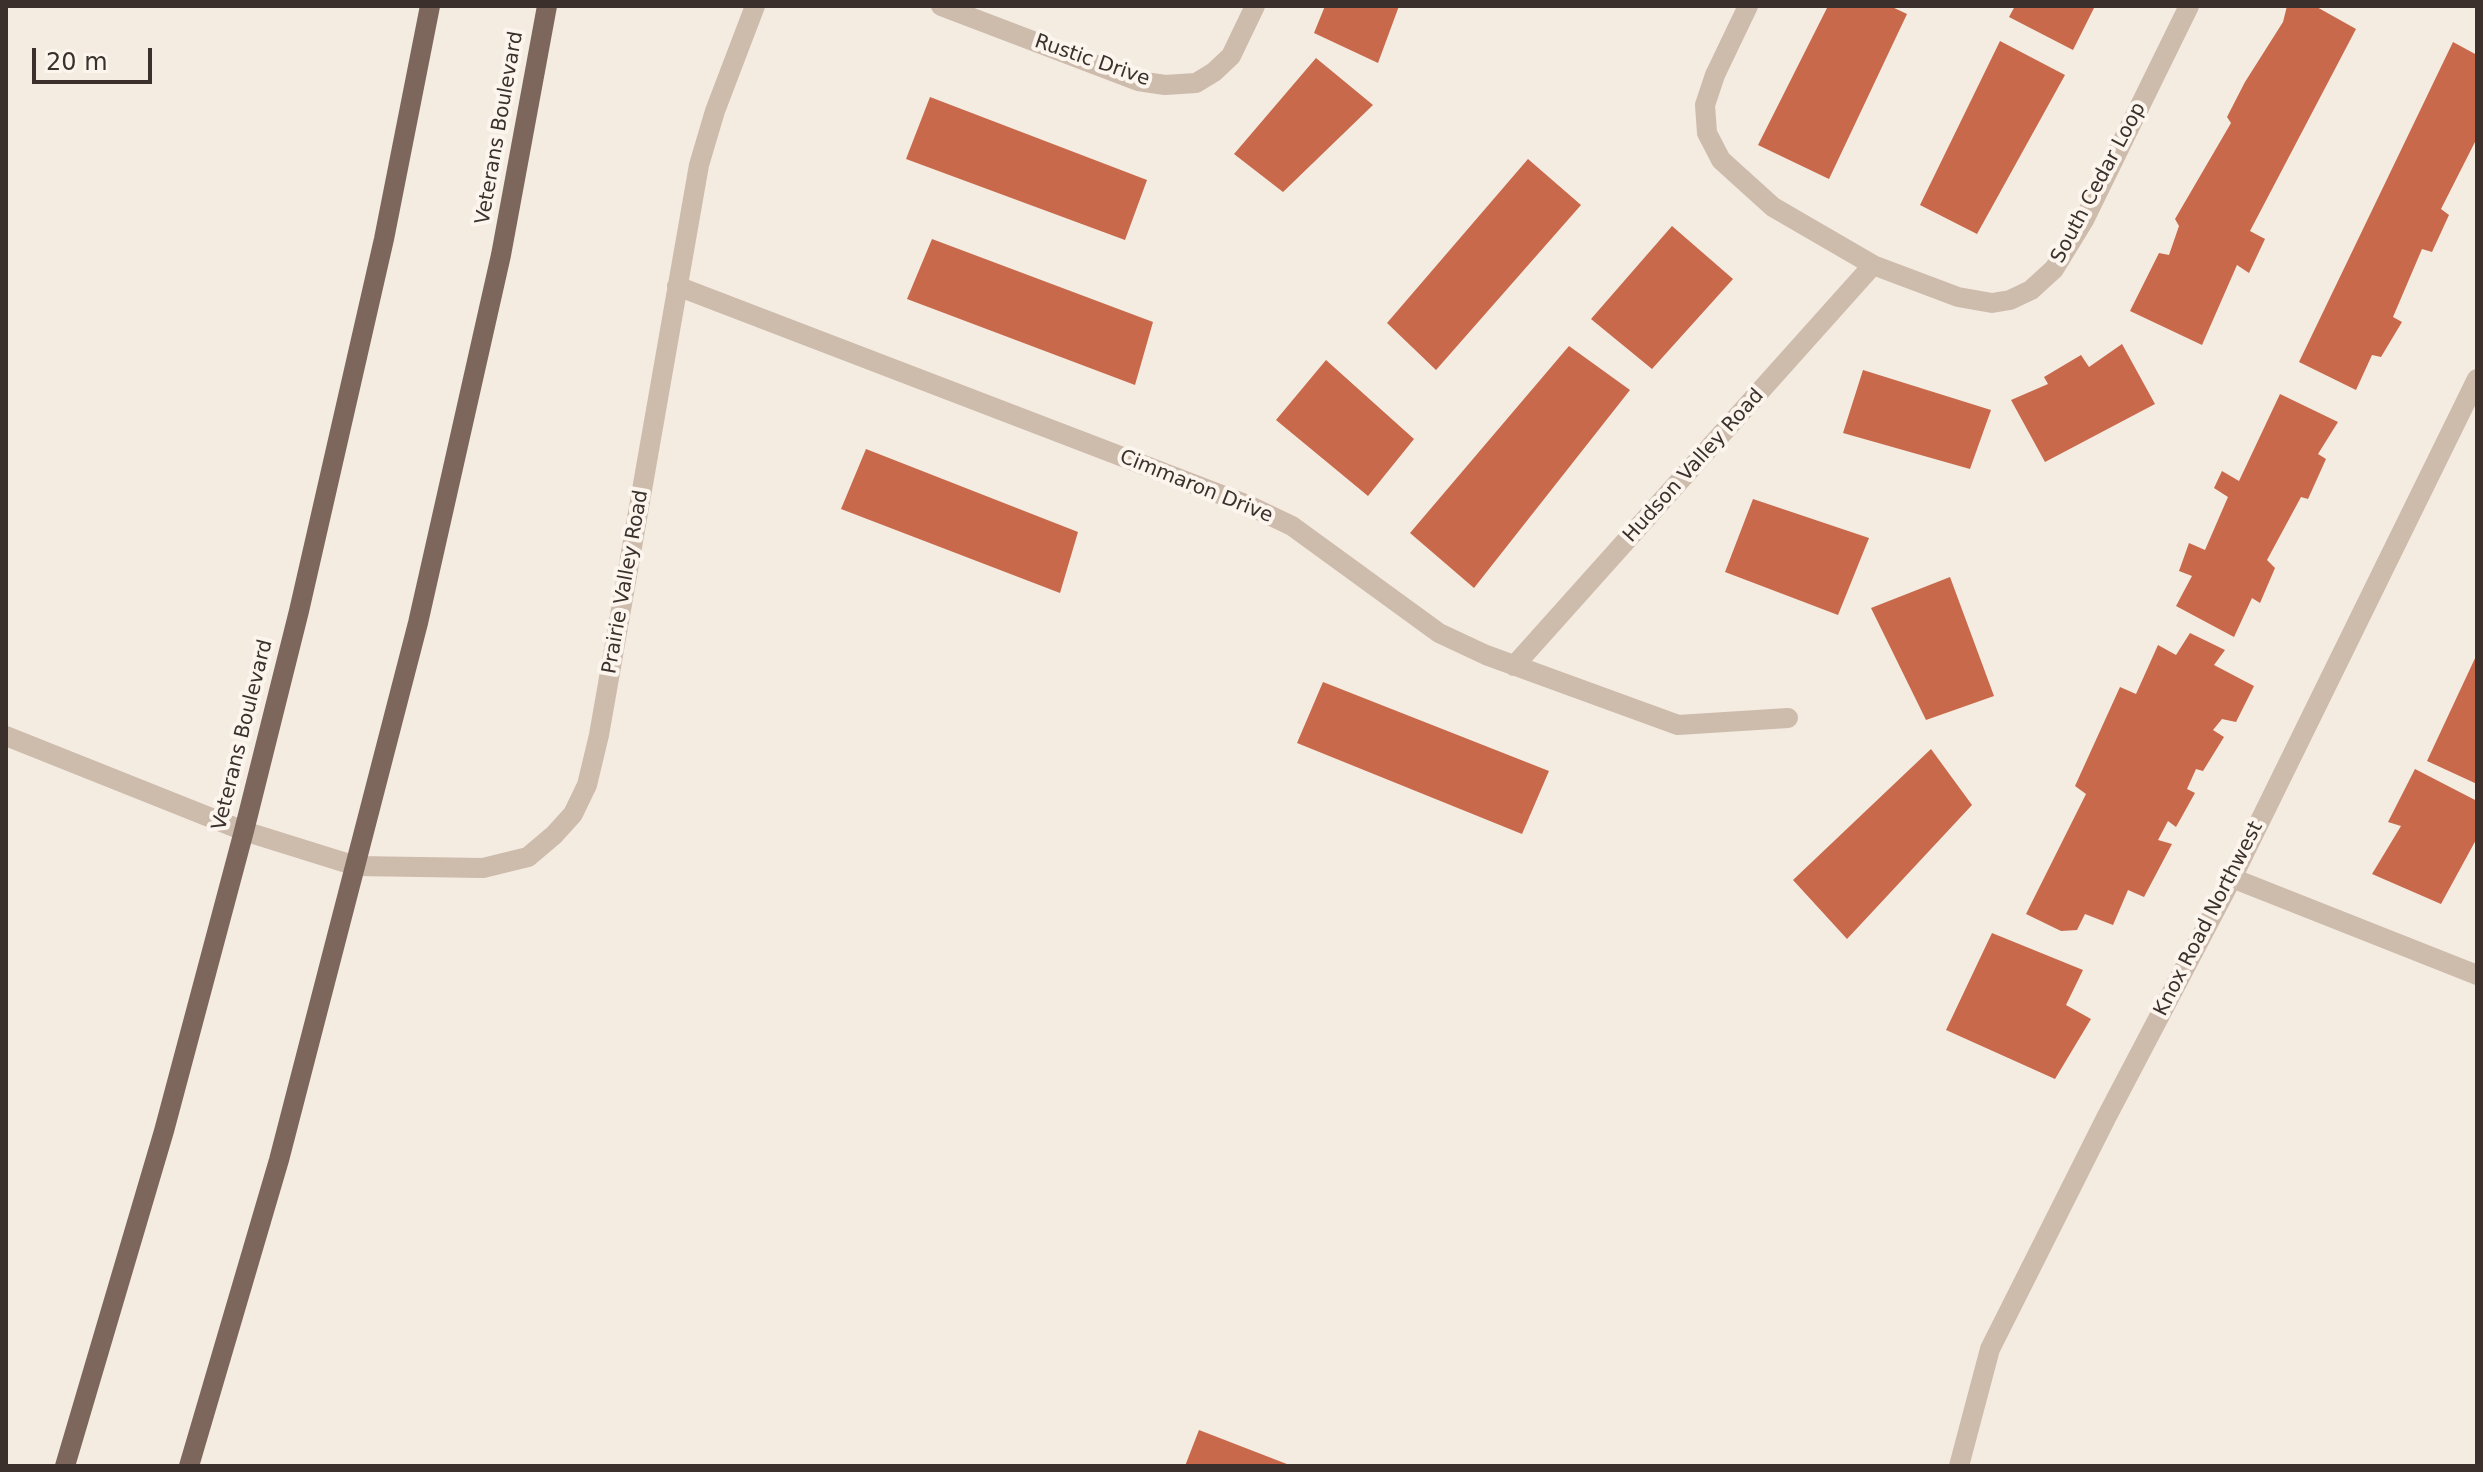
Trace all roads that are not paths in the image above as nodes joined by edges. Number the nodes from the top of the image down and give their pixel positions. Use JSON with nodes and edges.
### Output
{"nodes":[{"id":1,"x":430,"y":6,"type":"edge"},
{"id":2,"x":547,"y":6,"type":"edge"},
{"id":3,"x":755,"y":6,"type":"edge"},
{"id":4,"x":941,"y":6,"type":"edge"},
{"id":5,"x":1255,"y":6,"type":"edge"},
{"id":6,"x":1748,"y":6,"type":"edge"},
{"id":7,"x":2189,"y":6,"type":"edge"},
{"id":8,"x":1873,"y":265,"type":"junction"},
{"id":9,"x":677,"y":286,"type":"junction"},
{"id":10,"x":2477,"y":379,"type":"edge"},
{"id":11,"x":1514,"y":666,"type":"junction"},
{"id":12,"x":1788,"y":718,"type":"dead end"},
{"id":13,"x":6,"y":736,"type":"edge"},
{"id":14,"x":244,"y":831,"type":"junction"},
{"id":15,"x":356,"y":866,"type":"junction"},
{"id":16,"x":2232,"y":878,"type":"junction"},
{"id":17,"x":2477,"y":975,"type":"edge"},
{"id":18,"x":65,"y":1466,"type":"edge"},
{"id":19,"x":189,"y":1466,"type":"edge"},
{"id":20,"x":1959,"y":1466,"type":"edge"}],
"edges":[{"from":1,"to":14,"type":"main road","name":"Veterans Boulevard"},
{"from":2,"to":15,"type":"main road","name":"Veterans Boulevard"},
{"from":3,"to":9,"type":"street","name":"Prairie Valley Road"},
{"from":4,"to":5,"type":"street","name":"Rustic Drive"},
{"from":6,"to":8,"type":"street","name":"South Cedar Loop"},
{"from":7,"to":8,"type":"street","name":"South Cedar Loop"},
{"from":8,"to":11,"type":"street","name":"Hudson Valley Road"},
{"from":9,"to":11,"type":"street","name":"Cimmaron Drive"},
{"from":9,"to":15,"type":"street","name":"Prairie Valley Road"},
{"from":10,"to":16,"type":"street","name":"Knox Road Northwest"},
{"from":11,"to":12,"type":"street","name":"Cimmaron Drive"},
{"from":13,"to":14,"type":"street","name":"Prairie Valley Road"},
{"from":14,"to":15,"type":"street","name":"Prairie Valley Road"},
{"from":14,"to":18,"type":"main road","name":"Veterans Boulevard"},
{"from":15,"to":19,"type":"main road","name":"Veterans Boulevard"},
{"from":16,"to":17,"type":"street"},
{"from":16,"to":20,"type":"street","name":"Knox Road Northwest"}]}
